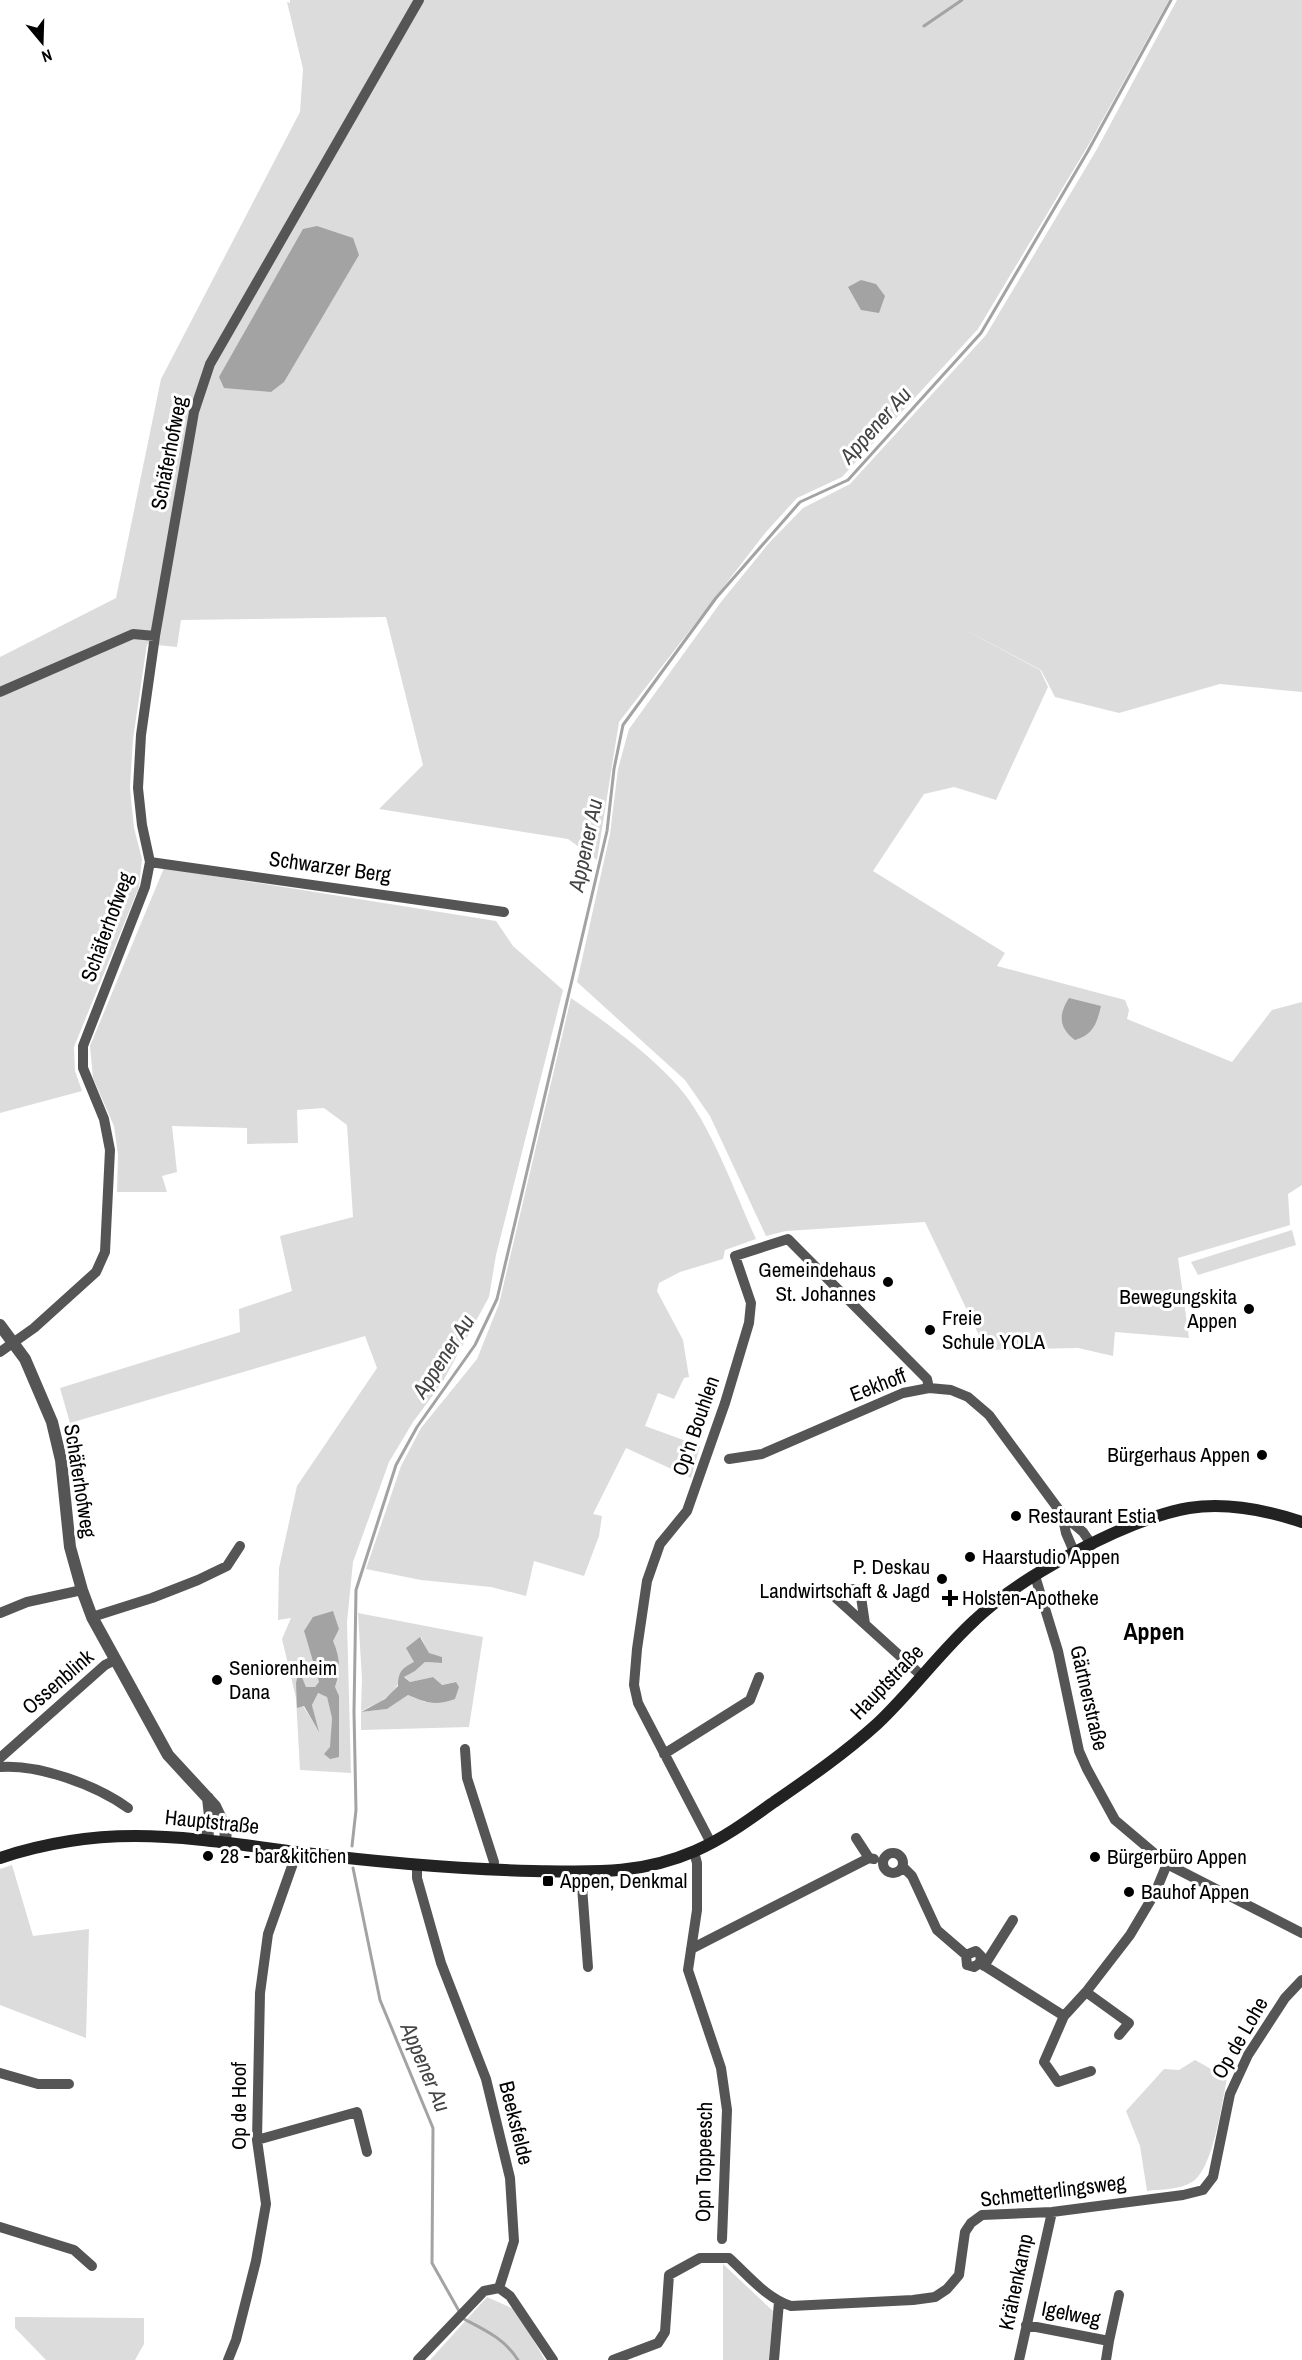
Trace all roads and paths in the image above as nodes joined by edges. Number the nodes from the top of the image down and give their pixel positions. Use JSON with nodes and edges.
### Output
{"nodes":[{"id":1,"x":418,"y":0,"type":"edge"},
{"id":2,"x":155,"y":636,"type":"junction"},
{"id":3,"x":0,"y":692,"type":"edge"},
{"id":4,"x":150,"y":862,"type":"junction"},
{"id":5,"x":504,"y":912,"type":"dead end"},
{"id":6,"x":0,"y":1325,"type":"edge"},
{"id":7,"x":15,"y":1343,"type":"junction"},
{"id":8,"x":0,"y":1352,"type":"edge"},
{"id":9,"x":929,"y":1388,"type":"junction"},
{"id":10,"x":729,"y":1459,"type":"dead end"},
{"id":11,"x":1062,"y":1514,"type":"junction"},
{"id":12,"x":1302,"y":1522,"type":"edge"},
{"id":13,"x":1092,"y":1545,"type":"junction"},
{"id":14,"x":240,"y":1546,"type":"dead end"},
{"id":15,"x":1075,"y":1554,"type":"junction"},
{"id":16,"x":1035,"y":1576,"type":"junction"},
{"id":17,"x":82,"y":1590,"type":"junction"},
{"id":18,"x":0,"y":1613,"type":"edge"},
{"id":19,"x":92,"y":1617,"type":"junction"},
{"id":20,"x":865,"y":1623,"type":"dead end"},
{"id":21,"x":115,"y":1660,"type":"junction"},
{"id":22,"x":922,"y":1676,"type":"junction"},
{"id":23,"x":759,"y":1677,"type":"dead end"},
{"id":24,"x":465,"y":1749,"type":"dead end"},
{"id":25,"x":664,"y":1754,"type":"junction"},
{"id":26,"x":0,"y":1758,"type":"edge"},
{"id":27,"x":0,"y":1767,"type":"edge"},
{"id":28,"x":208,"y":1797,"type":"junction"},
{"id":29,"x":128,"y":1808,"type":"dead end"},
{"id":30,"x":856,"y":1838,"type":"dead end"},
{"id":31,"x":207,"y":1840,"type":"junction"},
{"id":32,"x":225,"y":1842,"type":"junction"},
{"id":33,"x":711,"y":1843,"type":"junction"},
{"id":34,"x":297,"y":1852,"type":"junction"},
{"id":35,"x":694,"y":1852,"type":"junction"},
{"id":36,"x":0,"y":1858,"type":"edge"},
{"id":37,"x":869,"y":1858,"type":"junction"},
{"id":38,"x":1167,"y":1864,"type":"junction"},
{"id":39,"x":417,"y":1865,"type":"junction"},
{"id":40,"x":493,"y":1870,"type":"junction"},
{"id":41,"x":581,"y":1873,"type":"junction"},
{"id":42,"x":1012,"y":1920,"type":"dead end"},
{"id":43,"x":1302,"y":1933,"type":"edge"},
{"id":44,"x":691,"y":1949,"type":"junction"},
{"id":45,"x":982,"y":1965,"type":"junction"},
{"id":46,"x":588,"y":1967,"type":"dead end"},
{"id":47,"x":1302,"y":1980,"type":"edge"},
{"id":48,"x":1086,"y":1992,"type":"junction"},
{"id":49,"x":1064,"y":2016,"type":"junction"},
{"id":50,"x":1119,"y":2035,"type":"dead end"},
{"id":51,"x":1090,"y":2071,"type":"dead end"},
{"id":52,"x":0,"y":2073,"type":"edge"},
{"id":53,"x":69,"y":2084,"type":"dead end"},
{"id":54,"x":257,"y":2140,"type":"junction"},
{"id":55,"x":367,"y":2152,"type":"dead end"},
{"id":56,"x":1203,"y":2190,"type":"joint"},
{"id":57,"x":1052,"y":2212,"type":"junction"},
{"id":58,"x":0,"y":2226,"type":"edge"},
{"id":59,"x":722,"y":2239,"type":"dead end"},
{"id":60,"x":92,"y":2266,"type":"dead end"},
{"id":61,"x":499,"y":2288,"type":"junction"},
{"id":62,"x":1119,"y":2295,"type":"dead end"},
{"id":63,"x":779,"y":2302,"type":"junction"},
{"id":64,"x":1026,"y":2325,"type":"junction"},
{"id":65,"x":1109,"y":2342,"type":"junction"},
{"id":66,"x":228,"y":2360,"type":"edge"},
{"id":67,"x":418,"y":2360,"type":"edge"},
{"id":68,"x":553,"y":2360,"type":"edge"},
{"id":69,"x":613,"y":2360,"type":"edge"},
{"id":70,"x":774,"y":2360,"type":"edge"},
{"id":71,"x":1019,"y":2360,"type":"edge"},
{"id":72,"x":1106,"y":2360,"type":"edge"}],
"edges":[{"from":1,"to":2,"type":"street","name":"Schäferhofweg"},
{"from":2,"to":3,"type":"street"},
{"from":2,"to":4,"type":"street","name":"Schäferhofweg"},
{"from":4,"to":5,"type":"street","name":"Schwarzer Berg"},
{"from":4,"to":7,"type":"street","name":"Schäferhofweg"},
{"from":6,"to":7,"type":"street"},
{"from":7,"to":8,"type":"street"},
{"from":7,"to":17,"type":"street","name":"Schäferhofweg"},
{"from":9,"to":10,"type":"street","name":"Eekhoff"},
{"from":9,"to":11,"type":"street","name":"Eekhoff"},
{"from":9,"to":25,"type":"street","name":"Op'n Bouhlen"},
{"from":11,"to":13,"type":"street","name":"Eekhoff"},
{"from":11,"to":15,"type":"street","name":"Eekhoff"},
{"from":12,"to":13,"type":"main road","name":"Hauptstraße"},
{"from":13,"to":15,"type":"main road","name":"Hauptstraße"},
{"from":14,"to":19,"type":"street"},
{"from":15,"to":16,"type":"main road","name":"Hauptstraße"},
{"from":16,"to":22,"type":"main road","name":"Hauptstraße"},
{"from":16,"to":38,"type":"street","name":"Gärtnerstraße"},
{"from":17,"to":18,"type":"street"},
{"from":17,"to":19,"type":"street","name":"Schäferhofweg"},
{"from":19,"to":21,"type":"street","name":"Schäferhofweg"},
{"from":20,"to":22,"type":"street"},
{"from":21,"to":26,"type":"street","name":"Ossenblink"},
{"from":21,"to":28,"type":"street","name":"Schäferhofweg"},
{"from":22,"to":33,"type":"main road","name":"Hauptstraße"},
{"from":23,"to":25,"type":"street"},
{"from":24,"to":40,"type":"street"},
{"from":25,"to":33,"type":"street","name":"Op'n Bouhlen"},
{"from":27,"to":29,"type":"street"},
{"from":28,"to":31,"type":"street"},
{"from":28,"to":32,"type":"street","name":"Schäferhofweg"},
{"from":30,"to":37,"type":"street"},
{"from":31,"to":32,"type":"main road","name":"Hauptstraße"},
{"from":31,"to":36,"type":"main road","name":"Hauptstraße"},
{"from":32,"to":34,"type":"main road","name":"Hauptstraße"},
{"from":33,"to":35,"type":"main road","name":"Hauptstraße"},
{"from":34,"to":39,"type":"main road","name":"Hauptstraße"},
{"from":34,"to":54,"type":"street","name":"Op de Hoof"},
{"from":35,"to":41,"type":"main road","name":"Hauptstraße"},
{"from":35,"to":44,"type":"street","name":"Opn Toppeesch"},
{"from":37,"to":44,"type":"street"},
{"from":37,"to":45,"type":"street"},
{"from":38,"to":43,"type":"street","name":"Gärtnerstraße"},
{"from":38,"to":48,"type":"street"},
{"from":39,"to":40,"type":"main road","name":"Hauptstraße"},
{"from":39,"to":61,"type":"street","name":"Beeksfelde"},
{"from":40,"to":41,"type":"main road","name":"Hauptstraße"},
{"from":41,"to":46,"type":"street"},
{"from":42,"to":45,"type":"street"},
{"from":44,"to":59,"type":"street","name":"Opn Toppeesch"},
{"from":45,"to":49,"type":"street"},
{"from":47,"to":56,"type":"street","name":"Op de Lohe"},
{"from":48,"to":49,"type":"street"},
{"from":48,"to":50,"type":"street"},
{"from":49,"to":51,"type":"street"},
{"from":52,"to":53,"type":"street"},
{"from":54,"to":55,"type":"street"},
{"from":54,"to":66,"type":"street","name":"Op de Hoof"},
{"from":56,"to":57,"type":"street","name":"Schmetterlingsweg"},
{"from":57,"to":63,"type":"street","name":"Schmetterlingsweg"},
{"from":57,"to":64,"type":"street","name":"Krähenkamp"},
{"from":58,"to":60,"type":"street"},
{"from":61,"to":67,"type":"street"},
{"from":61,"to":68,"type":"street"},
{"from":62,"to":65,"type":"street","name":"Igelweg"},
{"from":63,"to":69,"type":"street"},
{"from":63,"to":70,"type":"street"},
{"from":64,"to":65,"type":"street","name":"Igelweg"},
{"from":64,"to":71,"type":"street","name":"Krähenkamp"},
{"from":65,"to":72,"type":"street","name":"Igelweg"}]}
